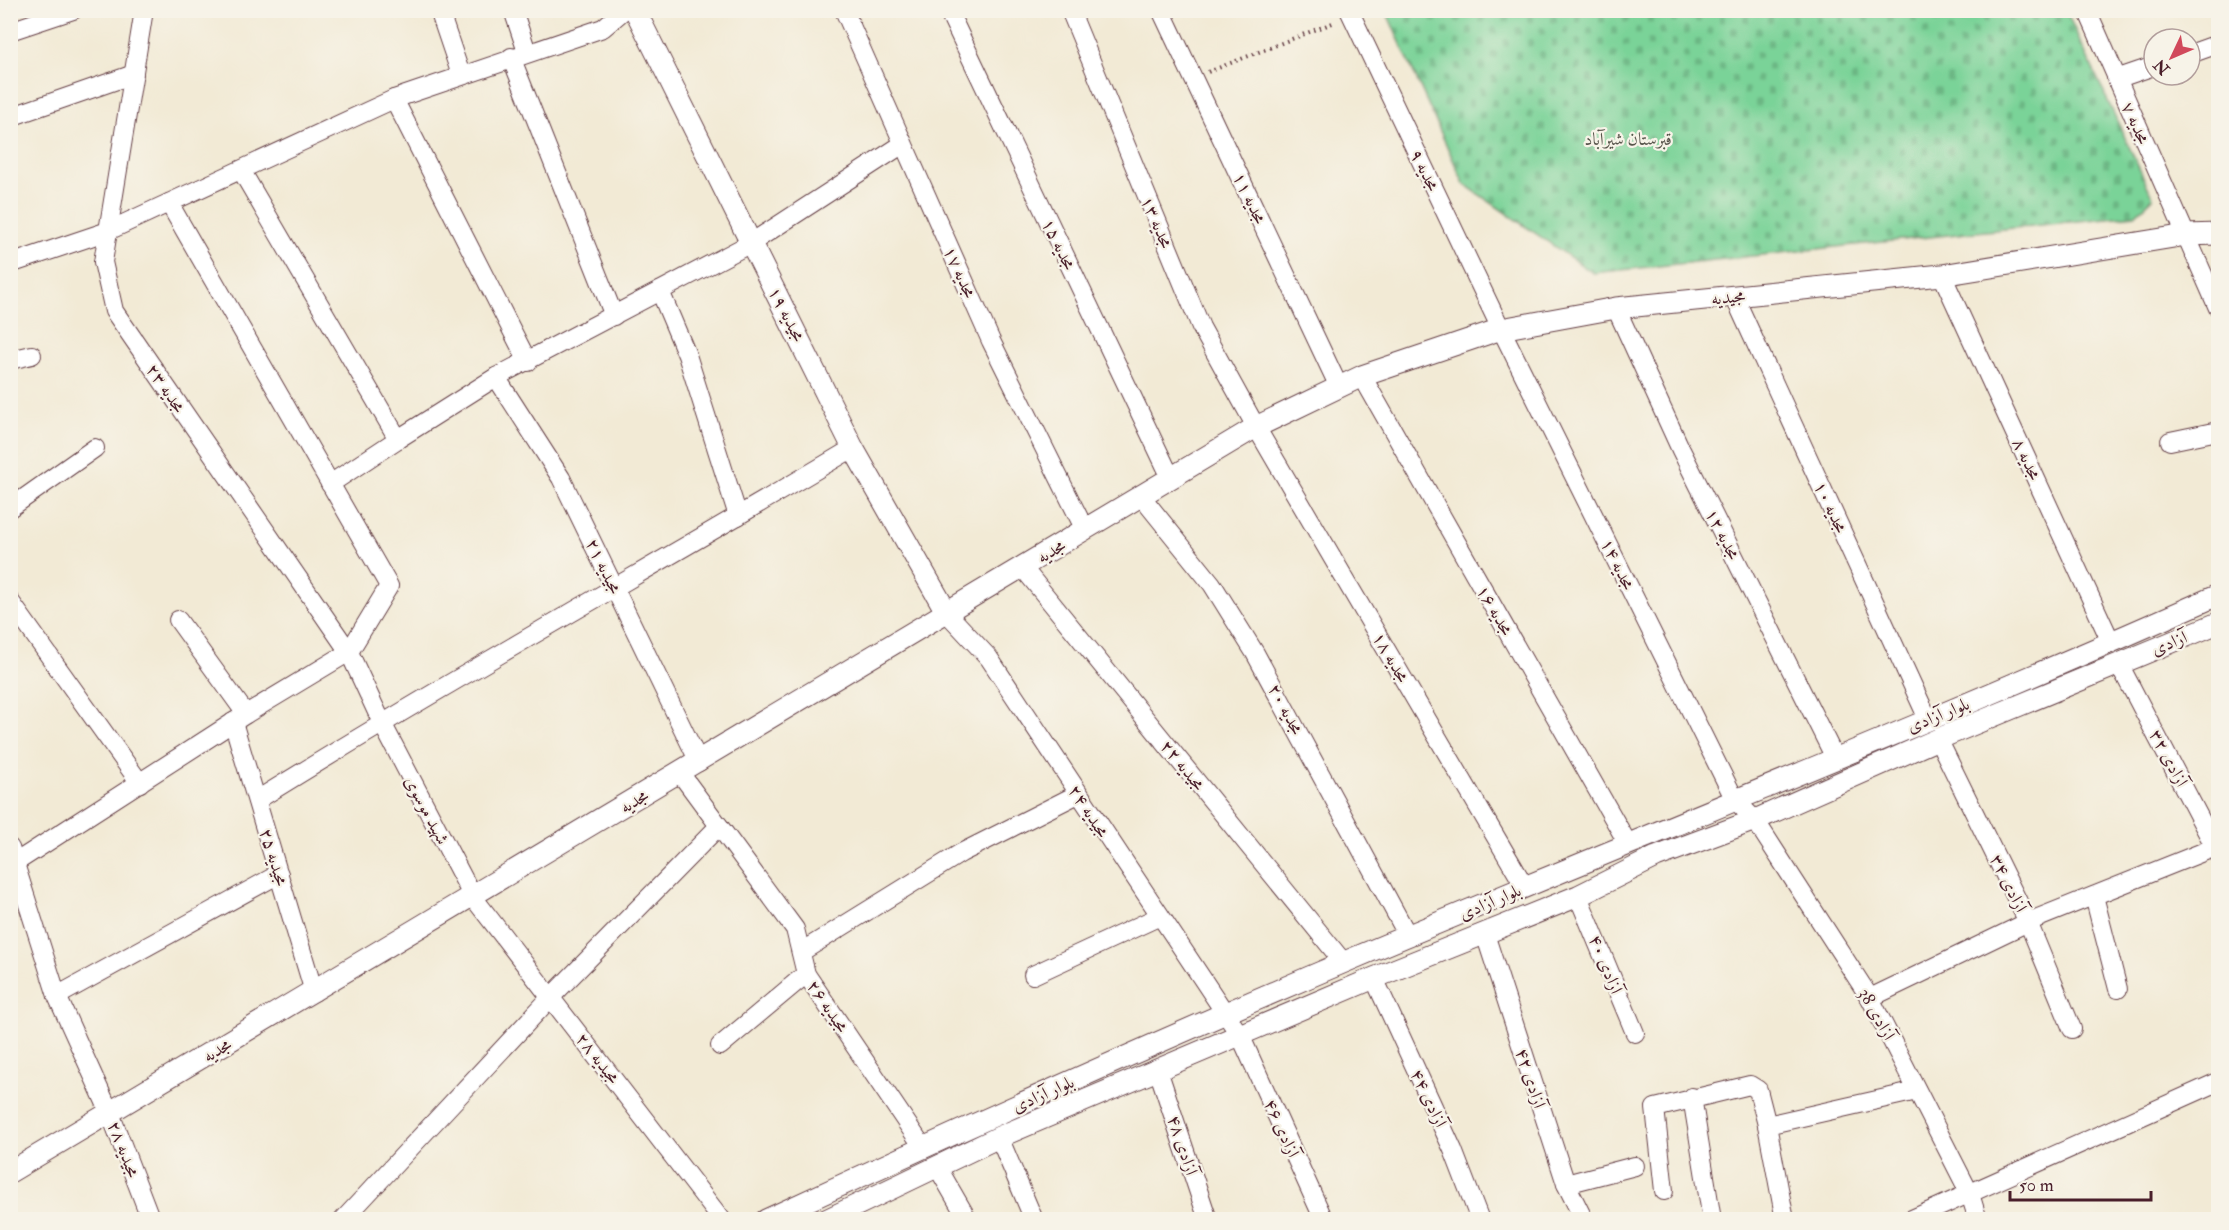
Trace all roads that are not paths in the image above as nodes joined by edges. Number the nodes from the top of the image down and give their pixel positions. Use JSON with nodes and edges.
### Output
{"nodes":[{"id":1,"x":74,"y":10,"type":"edge"},
{"id":2,"x":144,"y":10,"type":"edge"},
{"id":3,"x":439,"y":10,"type":"edge"},
{"id":4,"x":513,"y":10,"type":"edge"},
{"id":5,"x":624,"y":10,"type":"edge"},
{"id":6,"x":635,"y":10,"type":"edge"},
{"id":7,"x":844,"y":10,"type":"edge"},
{"id":8,"x":948,"y":10,"type":"edge"},
{"id":9,"x":1070,"y":10,"type":"edge"},
{"id":10,"x":1161,"y":10,"type":"edge"},
{"id":11,"x":2087,"y":10,"type":"edge"},
{"id":12,"x":1350,"y":13,"type":"edge"},
{"id":13,"x":10,"y":31,"type":"edge"},
{"id":14,"x":2218,"y":44,"type":"edge"},
{"id":15,"x":2202,"y":50,"type":"edge"},
{"id":16,"x":519,"y":55,"type":"junction"},
{"id":17,"x":2142,"y":70,"type":"edge"},
{"id":18,"x":134,"y":74,"type":"junction"},
{"id":19,"x":461,"y":75,"type":"junction"},
{"id":20,"x":2116,"y":79,"type":"junction"},
{"id":21,"x":394,"y":99,"type":"junction"},
{"id":22,"x":10,"y":117,"type":"edge"},
{"id":23,"x":903,"y":144,"type":"junction"},
{"id":24,"x":241,"y":170,"type":"junction"},
{"id":25,"x":169,"y":203,"type":"junction"},
{"id":26,"x":108,"y":231,"type":"junction"},
{"id":27,"x":2218,"y":234,"type":"edge"},
{"id":28,"x":2186,"y":236,"type":"junction"},
{"id":29,"x":751,"y":243,"type":"junction"},
{"id":30,"x":10,"y":264,"type":"edge"},
{"id":31,"x":1942,"y":275,"type":"junction"},
{"id":32,"x":660,"y":291,"type":"junction"},
{"id":33,"x":1734,"y":296,"type":"junction"},
{"id":34,"x":1617,"y":308,"type":"junction"},
{"id":35,"x":2218,"y":308,"type":"edge"},
{"id":36,"x":614,"y":316,"type":"junction"},
{"id":37,"x":1501,"y":329,"type":"junction"},
{"id":38,"x":32,"y":355,"type":"dead end"},
{"id":39,"x":10,"y":360,"type":"edge"},
{"id":40,"x":528,"y":362,"type":"junction"},
{"id":41,"x":1362,"y":375,"type":"junction"},
{"id":42,"x":496,"y":377,"type":"junction"},
{"id":43,"x":1338,"y":385,"type":"junction"},
{"id":44,"x":1256,"y":427,"type":"junction"},
{"id":45,"x":2218,"y":431,"type":"edge"},
{"id":46,"x":398,"y":439,"type":"junction"},
{"id":47,"x":2170,"y":441,"type":"dead end"},
{"id":48,"x":95,"y":448,"type":"dead end"},
{"id":49,"x":854,"y":448,"type":"junction"},
{"id":50,"x":1171,"y":478,"type":"junction"},
{"id":51,"x":330,"y":484,"type":"junction"},
{"id":52,"x":1141,"y":496,"type":"junction"},
{"id":53,"x":10,"y":508,"type":"edge"},
{"id":54,"x":738,"y":516,"type":"junction"},
{"id":55,"x":1085,"y":530,"type":"junction"},
{"id":56,"x":1023,"y":568,"type":"junction"},
{"id":57,"x":615,"y":589,"type":"junction"},
{"id":58,"x":2218,"y":595,"type":"edge"},
{"id":59,"x":10,"y":602,"type":"edge"},
{"id":60,"x":947,"y":613,"type":"junction"},
{"id":61,"x":178,"y":620,"type":"dead end"},
{"id":62,"x":2218,"y":623,"type":"edge"},
{"id":63,"x":2111,"y":642,"type":"junction"},
{"id":64,"x":349,"y":652,"type":"junction"},
{"id":65,"x":2119,"y":664,"type":"junction"},
{"id":66,"x":2033,"y":676,"type":"junction"},
{"id":67,"x":2042,"y":695,"type":"junction"},
{"id":68,"x":240,"y":718,"type":"junction"},
{"id":69,"x":1928,"y":719,"type":"junction"},
{"id":70,"x":382,"y":723,"type":"junction"},
{"id":71,"x":1938,"y":740,"type":"junction"},
{"id":72,"x":1835,"y":758,"type":"junction"},
{"id":73,"x":699,"y":762,"type":"junction"},
{"id":74,"x":680,"y":773,"type":"junction"},
{"id":75,"x":140,"y":783,"type":"junction"},
{"id":76,"x":1078,"y":794,"type":"junction"},
{"id":77,"x":257,"y":800,"type":"junction"},
{"id":78,"x":1735,"y":800,"type":"junction"},
{"id":79,"x":1755,"y":820,"type":"junction"},
{"id":80,"x":719,"y":826,"type":"junction"},
{"id":81,"x":1628,"y":844,"type":"junction"},
{"id":82,"x":2218,"y":849,"type":"edge"},
{"id":83,"x":12,"y":859,"type":"edge"},
{"id":84,"x":1593,"y":859,"type":"junction"},
{"id":85,"x":279,"y":874,"type":"junction"},
{"id":86,"x":1604,"y":883,"type":"junction"},
{"id":87,"x":1525,"y":887,"type":"junction"},
{"id":88,"x":1578,"y":896,"type":"junction"},
{"id":89,"x":2094,"y":896,"type":"junction"},
{"id":90,"x":473,"y":897,"type":"junction"},
{"id":91,"x":1158,"y":917,"type":"junction"},
{"id":92,"x":2028,"y":922,"type":"junction"},
{"id":93,"x":1485,"y":934,"type":"junction"},
{"id":94,"x":1408,"y":936,"type":"junction"},
{"id":95,"x":801,"y":952,"type":"junction"},
{"id":96,"x":1344,"y":963,"type":"junction"},
{"id":97,"x":806,"y":974,"type":"junction"},
{"id":98,"x":1034,"y":975,"type":"dead end"},
{"id":99,"x":1374,"y":978,"type":"junction"},
{"id":100,"x":2118,"y":989,"type":"dead end"},
{"id":101,"x":314,"y":992,"type":"junction"},
{"id":102,"x":57,"y":996,"type":"junction"},
{"id":103,"x":551,"y":997,"type":"junction"},
{"id":104,"x":1869,"y":998,"type":"junction"},
{"id":105,"x":1226,"y":1014,"type":"junction"},
{"id":106,"x":2072,"y":1029,"type":"dead end"},
{"id":107,"x":1635,"y":1033,"type":"dead end"},
{"id":108,"x":1241,"y":1036,"type":"junction"},
{"id":109,"x":720,"y":1046,"type":"dead end"},
{"id":110,"x":1148,"y":1047,"type":"junction"},
{"id":111,"x":1158,"y":1070,"type":"junction"},
{"id":112,"x":2218,"y":1082,"type":"edge"},
{"id":113,"x":1917,"y":1091,"type":"junction"},
{"id":114,"x":1692,"y":1097,"type":"junction"},
{"id":115,"x":110,"y":1113,"type":"junction"},
{"id":116,"x":1767,"y":1125,"type":"junction"},
{"id":117,"x":999,"y":1137,"type":"junction"},
{"id":118,"x":923,"y":1147,"type":"junction"},
{"id":119,"x":1635,"y":1166,"type":"dead end"},
{"id":120,"x":938,"y":1168,"type":"junction"},
{"id":121,"x":10,"y":1172,"type":"edge"},
{"id":122,"x":1566,"y":1184,"type":"junction"},
{"id":123,"x":1664,"y":1191,"type":"dead end"},
{"id":124,"x":1970,"y":1194,"type":"junction"},
{"id":125,"x":837,"y":1217,"type":"edge"},
{"id":126,"x":151,"y":1220,"type":"edge"},
{"id":127,"x":343,"y":1220,"type":"edge"},
{"id":128,"x":722,"y":1220,"type":"edge"},
{"id":129,"x":766,"y":1220,"type":"edge"},
{"id":130,"x":969,"y":1220,"type":"edge"},
{"id":131,"x":1034,"y":1220,"type":"edge"},
{"id":132,"x":1208,"y":1220,"type":"edge"},
{"id":133,"x":1324,"y":1220,"type":"edge"},
{"id":134,"x":1480,"y":1220,"type":"edge"},
{"id":135,"x":1584,"y":1220,"type":"edge"},
{"id":136,"x":1712,"y":1220,"type":"edge"},
{"id":137,"x":1785,"y":1220,"type":"edge"},
{"id":138,"x":1910,"y":1220,"type":"edge"},
{"id":139,"x":1978,"y":1220,"type":"edge"}],
"edges":[{"from":1,"to":13,"type":"street"},
{"from":2,"to":18,"type":"street","name":"مجدیه ۲۳"},
{"from":3,"to":19,"type":"street"},
{"from":4,"to":16,"type":"street"},
{"from":5,"to":16,"type":"street"},
{"from":6,"to":29,"type":"street","name":"مجیدیه ۱۹"},
{"from":7,"to":23,"type":"street","name":"مجدیه ۱۷"},
{"from":8,"to":50,"type":"street","name":"مجدیه ۱۵"},
{"from":9,"to":44,"type":"street","name":"مجدیه ۱۳"},
{"from":10,"to":43,"type":"street","name":"مجدیه ۱۱"},
{"from":11,"to":20,"type":"street","name":"مجدیه ۷"},
{"from":12,"to":37,"type":"street","name":"مجدیه ۹"},
{"from":14,"to":15,"type":"street"},
{"from":16,"to":19,"type":"street"},
{"from":16,"to":36,"type":"street"},
{"from":17,"to":20,"type":"street"},
{"from":18,"to":22,"type":"street"},
{"from":18,"to":26,"type":"street","name":"مجدیه ۲۳"},
{"from":19,"to":21,"type":"street"},
{"from":20,"to":28,"type":"street","name":"مجدیه ۷"},
{"from":21,"to":24,"type":"street"},
{"from":21,"to":40,"type":"street"},
{"from":23,"to":29,"type":"street"},
{"from":23,"to":55,"type":"street","name":"مجدیه ۱۷"},
{"from":24,"to":25,"type":"street"},
{"from":24,"to":46,"type":"street"},
{"from":25,"to":26,"type":"street"},
{"from":25,"to":51,"type":"street"},
{"from":26,"to":30,"type":"street"},
{"from":26,"to":64,"type":"street","name":"مجدیه ۲۳"},
{"from":27,"to":28,"type":"street","name":"مجیدیه"},
{"from":28,"to":31,"type":"street","name":"مجیدیه"},
{"from":28,"to":35,"type":"street","name":"مجدیه ۷"},
{"from":29,"to":32,"type":"street"},
{"from":29,"to":49,"type":"street","name":"مجیدیه ۱۹"},
{"from":31,"to":33,"type":"street","name":"مجیدیه"},
{"from":31,"to":63,"type":"street","name":"مجدیه ۸"},
{"from":32,"to":36,"type":"street"},
{"from":32,"to":54,"type":"street"},
{"from":33,"to":34,"type":"street","name":"مجیدیه"},
{"from":33,"to":69,"type":"street","name":"مجدیه ۱۰"},
{"from":34,"to":37,"type":"street","name":"مجیدیه"},
{"from":34,"to":72,"type":"street","name":"مجدیه ۱۲"},
{"from":36,"to":40,"type":"street"},
{"from":37,"to":41,"type":"street","name":"مجیدیه"},
{"from":37,"to":78,"type":"street","name":"مجدیه ۱۴"},
{"from":38,"to":39,"type":"street"},
{"from":40,"to":42,"type":"street"},
{"from":41,"to":43,"type":"street","name":"مجیدیه"},
{"from":41,"to":81,"type":"street","name":"مجدیه ۱۶"},
{"from":42,"to":46,"type":"street"},
{"from":42,"to":57,"type":"street","name":"مجیدیه ۲۱"},
{"from":43,"to":44,"type":"street","name":"مجیدیه"},
{"from":44,"to":50,"type":"street","name":"مجدیه"},
{"from":44,"to":87,"type":"street","name":"مجدیه ۱۸"},
{"from":45,"to":47,"type":"street"},
{"from":46,"to":51,"type":"street"},
{"from":48,"to":53,"type":"street"},
{"from":49,"to":54,"type":"street"},
{"from":49,"to":60,"type":"street","name":"مجیدیه ۱۹"},
{"from":50,"to":52,"type":"street","name":"مجدیه"},
{"from":51,"to":64,"type":"street"},
{"from":52,"to":55,"type":"street","name":"مجدیه"},
{"from":52,"to":94,"type":"street","name":"مجدیه ۲۰"},
{"from":54,"to":57,"type":"street"},
{"from":55,"to":56,"type":"street","name":"مجدیه"},
{"from":56,"to":60,"type":"street","name":"مجدیه"},
{"from":56,"to":96,"type":"street","name":"مجیدیه ۲۲"},
{"from":57,"to":70,"type":"street"},
{"from":57,"to":73,"type":"street","name":"مجیدیه ۲۱"},
{"from":58,"to":63,"type":"street","name":"بلوار آزادی"},
{"from":59,"to":75,"type":"street"},
{"from":60,"to":73,"type":"street","name":"مجدیه"},
{"from":60,"to":76,"type":"street","name":"مجیدیه ۲۴"},
{"from":61,"to":68,"type":"street","name":"مجیدیه ۲۵"},
{"from":62,"to":65,"type":"street","name":"آزادی"},
{"from":63,"to":66,"type":"street","name":"بلوار آزادی"},
{"from":64,"to":68,"type":"street"},
{"from":64,"to":70,"type":"street","name":"مجدیه ۲۳"},
{"from":65,"to":67,"type":"street","name":"بلوار آزادی"},
{"from":65,"to":82,"type":"street","name":"آزادی ۳۲"},
{"from":66,"to":67,"type":"street"},
{"from":66,"to":69,"type":"street","name":"بلوار آزادی"},
{"from":67,"to":71,"type":"street","name":"بلوار آزادی"},
{"from":68,"to":75,"type":"street"},
{"from":68,"to":77,"type":"street","name":"مجیدیه ۲۵"},
{"from":69,"to":72,"type":"street","name":"بلوار آزادی"},
{"from":70,"to":77,"type":"street"},
{"from":70,"to":90,"type":"street","name":"شهید موسوی"},
{"from":71,"to":79,"type":"street","name":"بلوار آزادی"},
{"from":71,"to":92,"type":"street","name":"آزادی ۳۴"},
{"from":72,"to":78,"type":"street","name":"بلوار آزادی"},
{"from":73,"to":74,"type":"street","name":"مجدیه"},
{"from":74,"to":80,"type":"street","name":"مجیدیه ۲۶"},
{"from":74,"to":90,"type":"street","name":"مجدیه"},
{"from":75,"to":83,"type":"street"},
{"from":76,"to":91,"type":"street","name":"مجیدیه ۲۴"},
{"from":76,"to":95,"type":"street"},
{"from":77,"to":85,"type":"street","name":"مجیدیه ۲۵"},
{"from":78,"to":79,"type":"street","name":"مجدیه ۱۴"},
{"from":78,"to":81,"type":"street","name":"بلوار آزادی"},
{"from":79,"to":86,"type":"street","name":"بلوار آزادی"},
{"from":79,"to":104,"type":"street","name":"آزادی 38"},
{"from":80,"to":95,"type":"street","name":"مجیدیه ۲۶"},
{"from":80,"to":103,"type":"street"},
{"from":81,"to":84,"type":"street","name":"بلوار آزادی"},
{"from":82,"to":89,"type":"street"},
{"from":83,"to":102,"type":"street","name":"مجیدیه ۲۸"},
{"from":84,"to":86,"type":"street"},
{"from":84,"to":87,"type":"street","name":"بلوار آزادی"},
{"from":85,"to":101,"type":"street","name":"مجیدیه ۲۵"},
{"from":85,"to":102,"type":"street"},
{"from":86,"to":88,"type":"street","name":"بلوار آزادی"},
{"from":87,"to":94,"type":"street","name":"بلوار آزادی"},
{"from":88,"to":93,"type":"street","name":"بلوار آزادی"},
{"from":88,"to":107,"type":"street","name":"آزادی ۴۰"},
{"from":89,"to":92,"type":"street"},
{"from":89,"to":100,"type":"street"},
{"from":90,"to":101,"type":"street","name":"مجدیه"},
{"from":90,"to":103,"type":"street","name":"مجیدیه ۲۸"},
{"from":91,"to":98,"type":"street"},
{"from":91,"to":105,"type":"street","name":"مجیدیه ۲۴"},
{"from":92,"to":104,"type":"street"},
{"from":92,"to":106,"type":"street","name":"آزادی ۳۴"},
{"from":93,"to":99,"type":"street","name":"بلوار آزادی"},
{"from":93,"to":122,"type":"street","name":"آزادی ۴۲"},
{"from":94,"to":96,"type":"street","name":"بلوار آزادی"},
{"from":95,"to":97,"type":"street","name":"مجیدیه ۲۶"},
{"from":96,"to":105,"type":"street","name":"بلوار آزادی"},
{"from":97,"to":109,"type":"street"},
{"from":97,"to":118,"type":"street","name":"مجیدیه ۲۶"},
{"from":99,"to":108,"type":"street","name":"بلوار آزادی"},
{"from":99,"to":134,"type":"street","name":"آزادی ۴۴"},
{"from":101,"to":115,"type":"street","name":"مجدیه"},
{"from":102,"to":115,"type":"street","name":"مجیدیه ۲۸"},
{"from":103,"to":127,"type":"street"},
{"from":103,"to":128,"type":"street","name":"مجیدیه ۲۸"},
{"from":104,"to":113,"type":"street","name":"آزادی 38"},
{"from":105,"to":108,"type":"street","name":"آزادی ۴۶"},
{"from":105,"to":110,"type":"street","name":"بلوار آزادی"},
{"from":108,"to":111,"type":"street","name":"بلوار آزادی"},
{"from":108,"to":133,"type":"street","name":"آزادی ۴۶"},
{"from":110,"to":111,"type":"street"},
{"from":110,"to":118,"type":"street","name":"بلوار آزادی"},
{"from":111,"to":117,"type":"street","name":"بلوار آزادی"},
{"from":111,"to":132,"type":"street","name":"آزادی ۴۸"},
{"from":112,"to":124,"type":"street"},
{"from":113,"to":116,"type":"street"},
{"from":113,"to":124,"type":"street","name":"آزادی 38"},
{"from":114,"to":116,"type":"street"},
{"from":114,"to":123,"type":"street"},
{"from":114,"to":136,"type":"street"},
{"from":115,"to":121,"type":"street","name":"مجدیه"},
{"from":115,"to":126,"type":"street","name":"مجیدیه ۲۸"},
{"from":116,"to":137,"type":"street"},
{"from":117,"to":120,"type":"street","name":"بلوار آزادی"},
{"from":117,"to":131,"type":"street"},
{"from":118,"to":120,"type":"street"},
{"from":118,"to":129,"type":"street","name":"بلوار آزادی"},
{"from":119,"to":122,"type":"street"},
{"from":120,"to":125,"type":"street","name":"بلوار آزادی"},
{"from":120,"to":130,"type":"street"},
{"from":122,"to":135,"type":"street","name":"آزادی ۴۲"},
{"from":124,"to":138,"type":"street"},
{"from":124,"to":139,"type":"street","name":"آزادی 38"}]}
